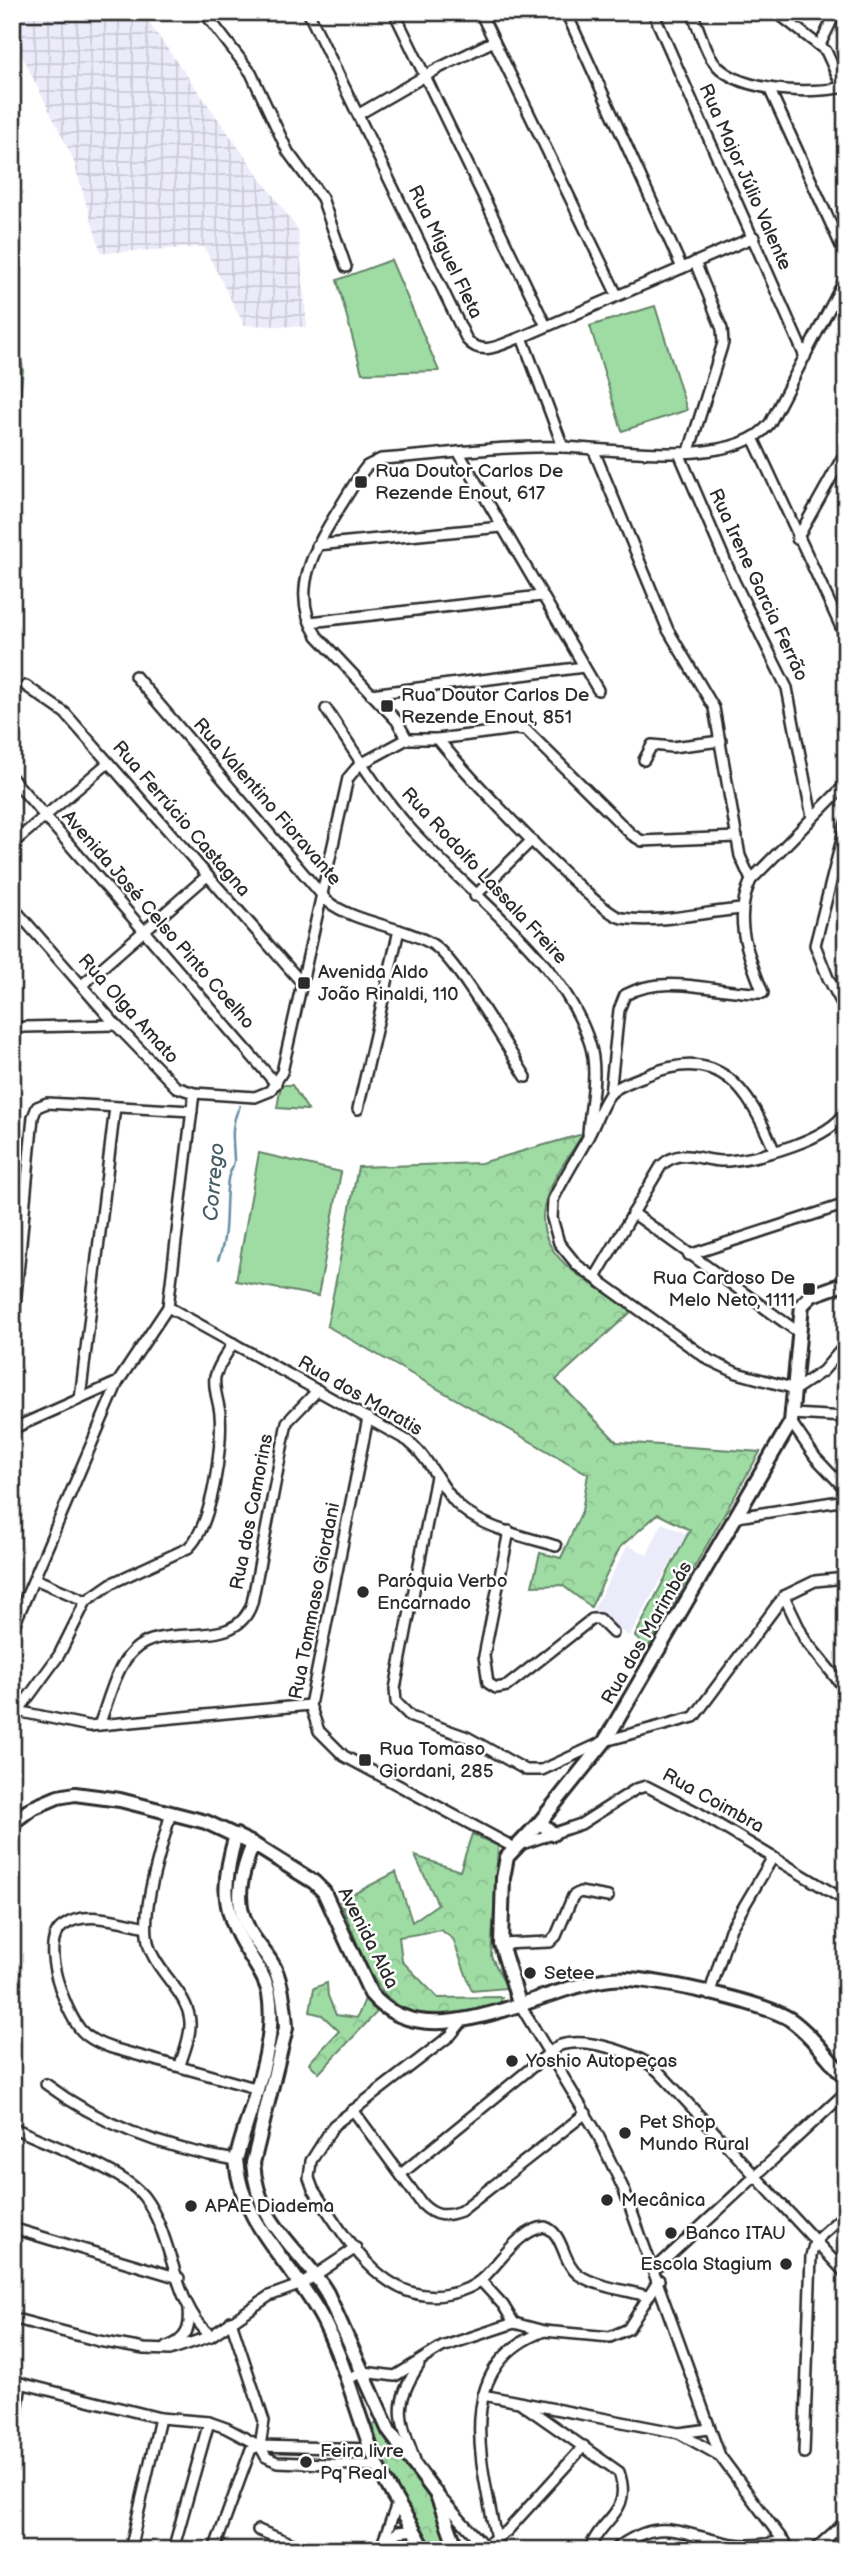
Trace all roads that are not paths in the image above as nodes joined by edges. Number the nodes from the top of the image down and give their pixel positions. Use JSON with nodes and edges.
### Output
{"nodes":[{"id":1,"x":204,"y":12,"type":"edge"},
{"id":2,"x":308,"y":12,"type":"edge"},
{"id":3,"x":394,"y":12,"type":"edge"},
{"id":4,"x":480,"y":12,"type":"edge"},
{"id":5,"x":566,"y":12,"type":"edge"},
{"id":6,"x":653,"y":12,"type":"edge"},
{"id":7,"x":692,"y":12,"type":"edge"},
{"id":8,"x":776,"y":12,"type":"edge"},
{"id":9,"x":836,"y":12,"type":"edge"},
{"id":10,"x":494,"y":41,"type":"junction"},
{"id":11,"x":820,"y":45,"type":"junction"},
{"id":12,"x":426,"y":76,"type":"junction"},
{"id":13,"x":769,"y":88,"type":"junction"},
{"id":14,"x":844,"y":88,"type":"edge"},
{"id":15,"x":359,"y":114,"type":"junction"},
{"id":16,"x":754,"y":237,"type":"junction"},
{"id":17,"x":846,"y":257,"type":"edge"},
{"id":18,"x":695,"y":262,"type":"junction"},
{"id":19,"x":346,"y":267,"type":"dead end"},
{"id":20,"x":682,"y":268,"type":"junction"},
{"id":21,"x":846,"y":277,"type":"edge"},
{"id":22,"x":617,"y":295,"type":"junction"},
{"id":23,"x":546,"y":326,"type":"junction"},
{"id":24,"x":522,"y":337,"type":"junction"},
{"id":25,"x":805,"y":356,"type":"junction"},
{"id":26,"x":754,"y":440,"type":"junction"},
{"id":27,"x":563,"y":447,"type":"junction"},
{"id":28,"x":594,"y":451,"type":"junction"},
{"id":29,"x":846,"y":451,"type":"edge"},
{"id":30,"x":684,"y":452,"type":"junction"},
{"id":31,"x":459,"y":453,"type":"junction"},
{"id":32,"x":501,"y":527,"type":"junction"},
{"id":33,"x":797,"y":539,"type":"junction"},
{"id":34,"x":317,"y":545,"type":"junction"},
{"id":35,"x":541,"y":596,"type":"junction"},
{"id":36,"x":310,"y":622,"type":"junction"},
{"id":37,"x":846,"y":638,"type":"edge"},
{"id":38,"x":584,"y":667,"type":"junction"},
{"id":39,"x":135,"y":676,"type":"dead end"},
{"id":40,"x":26,"y":686,"type":"dead end"},
{"id":41,"x":598,"y":690,"type":"dead end"},
{"id":42,"x":371,"y":694,"type":"junction"},
{"id":43,"x":326,"y":709,"type":"dead end"},
{"id":44,"x":407,"y":739,"type":"junction"},
{"id":45,"x":438,"y":740,"type":"junction"},
{"id":46,"x":721,"y":741,"type":"junction"},
{"id":47,"x":644,"y":760,"type":"dead end"},
{"id":48,"x":108,"y":763,"type":"junction"},
{"id":49,"x":359,"y":765,"type":"junction"},
{"id":50,"x":12,"y":778,"type":"edge"},
{"id":51,"x":846,"y":784,"type":"edge"},
{"id":52,"x":45,"y":816,"type":"junction"},
{"id":53,"x":812,"y":817,"type":"junction"},
{"id":54,"x":846,"y":823,"type":"edge"},
{"id":55,"x":737,"y":837,"type":"junction"},
{"id":56,"x":532,"y":840,"type":"junction"},
{"id":57,"x":12,"y":844,"type":"edge"},
{"id":58,"x":207,"y":876,"type":"junction"},
{"id":59,"x":751,"y":880,"type":"junction"},
{"id":60,"x":322,"y":894,"type":"junction"},
{"id":61,"x":475,"y":896,"type":"junction"},
{"id":62,"x":12,"y":906,"type":"edge"},
{"id":63,"x":740,"y":909,"type":"junction"},
{"id":64,"x":399,"y":930,"type":"junction"},
{"id":65,"x":144,"y":933,"type":"junction"},
{"id":66,"x":302,"y":983,"type":"junction"},
{"id":67,"x":82,"y":985,"type":"junction"},
{"id":68,"x":846,"y":1011,"type":"edge"},
{"id":69,"x":116,"y":1025,"type":"junction"},
{"id":70,"x":13,"y":1028,"type":"edge"},
{"id":71,"x":526,"y":1077,"type":"dead end"},
{"id":72,"x":276,"y":1084,"type":"junction"},
{"id":73,"x":194,"y":1093,"type":"junction"},
{"id":74,"x":610,"y":1094,"type":"junction"},
{"id":75,"x":115,"y":1107,"type":"junction"},
{"id":76,"x":358,"y":1109,"type":"dead end"},
{"id":77,"x":192,"y":1111,"type":"junction"},
{"id":78,"x":846,"y":1111,"type":"edge"},
{"id":79,"x":587,"y":1139,"type":"junction"},
{"id":80,"x":774,"y":1150,"type":"junction"},
{"id":81,"x":846,"y":1203,"type":"edge"},
{"id":82,"x":633,"y":1213,"type":"junction"},
{"id":83,"x":689,"y":1255,"type":"junction"},
{"id":84,"x":596,"y":1276,"type":"junction"},
{"id":85,"x":846,"y":1283,"type":"edge"},
{"id":86,"x":168,"y":1307,"type":"junction"},
{"id":87,"x":798,"y":1332,"type":"junction"},
{"id":88,"x":12,"y":1337,"type":"edge"},
{"id":89,"x":233,"y":1343,"type":"junction"},
{"id":90,"x":846,"y":1344,"type":"edge"},
{"id":91,"x":118,"y":1382,"type":"junction"},
{"id":92,"x":796,"y":1389,"type":"junction"},
{"id":93,"x":317,"y":1390,"type":"junction"},
{"id":94,"x":80,"y":1399,"type":"junction"},
{"id":95,"x":846,"y":1417,"type":"edge"},
{"id":96,"x":368,"y":1418,"type":"junction"},
{"id":97,"x":792,"y":1418,"type":"junction"},
{"id":98,"x":12,"y":1429,"type":"edge"},
{"id":99,"x":436,"y":1476,"type":"junction"},
{"id":100,"x":846,"y":1490,"type":"edge"},
{"id":101,"x":846,"y":1500,"type":"edge"},
{"id":102,"x":737,"y":1517,"type":"junction"},
{"id":103,"x":509,"y":1531,"type":"junction"},
{"id":104,"x":556,"y":1546,"type":"dead end"},
{"id":105,"x":846,"y":1578,"type":"edge"},
{"id":106,"x":35,"y":1579,"type":"junction"},
{"id":107,"x":788,"y":1594,"type":"junction"},
{"id":108,"x":86,"y":1601,"type":"junction"},
{"id":109,"x":12,"y":1630,"type":"edge"},
{"id":110,"x":613,"y":1633,"type":"dead end"},
{"id":111,"x":846,"y":1690,"type":"edge"},
{"id":112,"x":310,"y":1706,"type":"junction"},
{"id":113,"x":15,"y":1710,"type":"edge"},
{"id":114,"x":99,"y":1725,"type":"junction"},
{"id":115,"x":605,"y":1741,"type":"junction"},
{"id":116,"x":171,"y":1812,"type":"junction"},
{"id":117,"x":540,"y":1822,"type":"junction"},
{"id":118,"x":12,"y":1823,"type":"edge"},
{"id":119,"x":553,"y":1834,"type":"junction"},
{"id":120,"x":236,"y":1835,"type":"junction"},
{"id":121,"x":253,"y":1844,"type":"junction"},
{"id":122,"x":513,"y":1847,"type":"junction"},
{"id":123,"x":773,"y":1857,"type":"junction"},
{"id":124,"x":608,"y":1897,"type":"dead end"},
{"id":125,"x":846,"y":1900,"type":"edge"},
{"id":126,"x":146,"y":1927,"type":"junction"},
{"id":127,"x":501,"y":1944,"type":"junction"},
{"id":128,"x":709,"y":1995,"type":"junction"},
{"id":129,"x":520,"y":2003,"type":"junction"},
{"id":130,"x":463,"y":2020,"type":"junction"},
{"id":131,"x":548,"y":2055,"type":"junction"},
{"id":132,"x":180,"y":2065,"type":"junction"},
{"id":133,"x":846,"y":2078,"type":"edge"},
{"id":134,"x":46,"y":2084,"type":"dead end"},
{"id":135,"x":255,"y":2088,"type":"junction"},
{"id":136,"x":846,"y":2092,"type":"edge"},
{"id":137,"x":353,"y":2110,"type":"junction"},
{"id":138,"x":586,"y":2113,"type":"junction"},
{"id":139,"x":12,"y":2127,"type":"edge"},
{"id":140,"x":236,"y":2160,"type":"junction"},
{"id":141,"x":401,"y":2174,"type":"junction"},
{"id":142,"x":756,"y":2177,"type":"junction"},
{"id":143,"x":846,"y":2213,"type":"edge"},
{"id":144,"x":12,"y":2228,"type":"edge"},
{"id":145,"x":815,"y":2241,"type":"junction"},
{"id":146,"x":356,"y":2248,"type":"junction"},
{"id":147,"x":655,"y":2269,"type":"junction"},
{"id":148,"x":846,"y":2274,"type":"edge"},
{"id":149,"x":316,"y":2276,"type":"junction"},
{"id":150,"x":179,"y":2278,"type":"junction"},
{"id":151,"x":659,"y":2280,"type":"junction"},
{"id":152,"x":481,"y":2281,"type":"junction"},
{"id":153,"x":302,"y":2284,"type":"junction"},
{"id":154,"x":647,"y":2296,"type":"junction"},
{"id":155,"x":189,"y":2308,"type":"junction"},
{"id":156,"x":12,"y":2318,"type":"edge"},
{"id":157,"x":231,"y":2321,"type":"junction"},
{"id":158,"x":514,"y":2323,"type":"junction"},
{"id":159,"x":544,"y":2331,"type":"junction"},
{"id":160,"x":211,"y":2336,"type":"junction"},
{"id":161,"x":161,"y":2350,"type":"junction"},
{"id":162,"x":422,"y":2361,"type":"junction"},
{"id":163,"x":364,"y":2372,"type":"junction"},
{"id":164,"x":389,"y":2377,"type":"junction"},
{"id":165,"x":349,"y":2378,"type":"junction"},
{"id":166,"x":17,"y":2382,"type":"edge"},
{"id":167,"x":404,"y":2388,"type":"junction"},
{"id":168,"x":482,"y":2395,"type":"junction"},
{"id":169,"x":517,"y":2401,"type":"junction"},
{"id":170,"x":160,"y":2418,"type":"junction"},
{"id":171,"x":209,"y":2423,"type":"junction"},
{"id":172,"x":709,"y":2429,"type":"junction"},
{"id":173,"x":679,"y":2433,"type":"junction"},
{"id":174,"x":260,"y":2446,"type":"junction"},
{"id":175,"x":584,"y":2446,"type":"junction"},
{"id":176,"x":372,"y":2449,"type":"junction"},
{"id":177,"x":12,"y":2450,"type":"edge"},
{"id":178,"x":804,"y":2453,"type":"dead end"},
{"id":179,"x":720,"y":2455,"type":"junction"},
{"id":180,"x":378,"y":2466,"type":"junction"},
{"id":181,"x":418,"y":2467,"type":"junction"},
{"id":182,"x":438,"y":2495,"type":"junction"},
{"id":183,"x":397,"y":2504,"type":"junction"},
{"id":184,"x":846,"y":2521,"type":"edge"},
{"id":185,"x":258,"y":2530,"type":"dead end"},
{"id":186,"x":415,"y":2530,"type":"junction"},
{"id":187,"x":496,"y":2539,"type":"junction"},
{"id":188,"x":784,"y":2542,"type":"junction"},
{"id":189,"x":381,"y":2547,"type":"edge"},
{"id":190,"x":485,"y":2548,"type":"edge"},
{"id":191,"x":130,"y":2550,"type":"edge"},
{"id":192,"x":173,"y":2550,"type":"edge"},
{"id":193,"x":214,"y":2550,"type":"edge"},
{"id":194,"x":308,"y":2550,"type":"edge"},
{"id":195,"x":425,"y":2550,"type":"edge"},
{"id":196,"x":457,"y":2550,"type":"edge"},
{"id":197,"x":468,"y":2550,"type":"edge"},
{"id":198,"x":589,"y":2550,"type":"edge"},
{"id":199,"x":614,"y":2550,"type":"edge"},
{"id":200,"x":790,"y":2550,"type":"edge"},
{"id":201,"x":814,"y":2550,"type":"edge"}],
"edges":[{"from":1,"to":19,"type":"street"},
{"from":2,"to":15,"type":"street","name":"Rua Miguel Fleta"},
{"from":3,"to":12,"type":"street"},
{"from":4,"to":10,"type":"street"},
{"from":5,"to":20,"type":"street"},
{"from":6,"to":16,"type":"street","name":"Rua Major Júlio Valente"},
{"from":7,"to":13,"type":"street"},
{"from":8,"to":11,"type":"street"},
{"from":9,"to":11,"type":"street"},
{"from":10,"to":12,"type":"street"},
{"from":10,"to":22,"type":"street"},
{"from":11,"to":14,"type":"street"},
{"from":12,"to":15,"type":"street"},
{"from":12,"to":23,"type":"street"},
{"from":13,"to":14,"type":"street"},
{"from":13,"to":17,"type":"street"},
{"from":15,"to":24,"type":"street","name":"Rua Miguel Fleta"},
{"from":16,"to":18,"type":"street","name":"Rua Miguel Fleta"},
{"from":16,"to":25,"type":"street","name":"Rua Major Júlio Valente"},
{"from":18,"to":20,"type":"street","name":"Rua Miguel Fleta"},
{"from":18,"to":30,"type":"street"},
{"from":20,"to":22,"type":"street","name":"Rua Miguel Fleta"},
{"from":21,"to":25,"type":"street"},
{"from":22,"to":23,"type":"street","name":"Rua Miguel Fleta"},
{"from":23,"to":24,"type":"street","name":"Rua Miguel Fleta"},
{"from":24,"to":27,"type":"street"},
{"from":25,"to":26,"type":"street"},
{"from":26,"to":30,"type":"street"},
{"from":26,"to":33,"type":"street"},
{"from":27,"to":28,"type":"street"},
{"from":27,"to":31,"type":"street"},
{"from":28,"to":30,"type":"street"},
{"from":28,"to":46,"type":"street"},
{"from":29,"to":33,"type":"street"},
{"from":30,"to":53,"type":"street","name":"Rua Irene Garcia Ferrão"},
{"from":31,"to":32,"type":"street"},
{"from":31,"to":34,"type":"street"},
{"from":32,"to":34,"type":"street"},
{"from":32,"to":35,"type":"street"},
{"from":33,"to":37,"type":"street"},
{"from":34,"to":36,"type":"street"},
{"from":35,"to":36,"type":"street"},
{"from":35,"to":38,"type":"street"},
{"from":36,"to":42,"type":"street"},
{"from":38,"to":41,"type":"street"},
{"from":38,"to":42,"type":"street"},
{"from":39,"to":60,"type":"street","name":"Rua Valentino Fioravante"},
{"from":40,"to":48,"type":"street","name":"Rua Ferrúcio Castagna"},
{"from":42,"to":44,"type":"street"},
{"from":43,"to":49,"type":"street","name":"Rua Rodolfo Lassala Freire"},
{"from":44,"to":45,"type":"street"},
{"from":44,"to":49,"type":"street"},
{"from":45,"to":55,"type":"street"},
{"from":45,"to":56,"type":"street"},
{"from":46,"to":47,"type":"street"},
{"from":46,"to":55,"type":"street"},
{"from":48,"to":52,"type":"street"},
{"from":48,"to":58,"type":"street","name":"Rua Ferrúcio Castagna"},
{"from":49,"to":60,"type":"street"},
{"from":49,"to":61,"type":"street","name":"Rua Rodolfo Lassala Freire"},
{"from":50,"to":52,"type":"street","name":"Avenida José Celso Pinto Coelho"},
{"from":51,"to":53,"type":"street"},
{"from":52,"to":57,"type":"street"},
{"from":52,"to":65,"type":"street","name":"Avenida José Celso Pinto Coelho"},
{"from":53,"to":59,"type":"street"},
{"from":54,"to":68,"type":"street"},
{"from":55,"to":59,"type":"street"},
{"from":56,"to":61,"type":"street"},
{"from":56,"to":63,"type":"street"},
{"from":58,"to":65,"type":"street"},
{"from":58,"to":66,"type":"street","name":"Rua Ferrúcio Castagna"},
{"from":59,"to":63,"type":"street"},
{"from":60,"to":64,"type":"street","name":"Rua Valentino Fioravante"},
{"from":60,"to":66,"type":"street"},
{"from":61,"to":79,"type":"street","name":"Rua Rodolfo Lassala Freire"},
{"from":62,"to":67,"type":"street","name":"Rua Olga Amato"},
{"from":63,"to":74,"type":"street"},
{"from":64,"to":71,"type":"street","name":"Rua Valentino Fioravante"},
{"from":64,"to":76,"type":"street"},
{"from":65,"to":67,"type":"street"},
{"from":65,"to":72,"type":"street","name":"Avenida José Celso Pinto Coelho"},
{"from":66,"to":72,"type":"street"},
{"from":67,"to":69,"type":"street","name":"Rua Olga Amato"},
{"from":69,"to":70,"type":"street"},
{"from":69,"to":73,"type":"street","name":"Rua Olga Amato"},
{"from":72,"to":73,"type":"street","name":"Rua Olga Amato"},
{"from":73,"to":77,"type":"street"},
{"from":74,"to":79,"type":"street"},
{"from":74,"to":80,"type":"street"},
{"from":75,"to":77,"type":"street"},
{"from":75,"to":88,"type":"street"},
{"from":75,"to":94,"type":"street"},
{"from":77,"to":86,"type":"street"},
{"from":78,"to":80,"type":"street"},
{"from":79,"to":84,"type":"street"},
{"from":80,"to":82,"type":"street"},
{"from":81,"to":83,"type":"street"},
{"from":82,"to":83,"type":"street"},
{"from":82,"to":84,"type":"street"},
{"from":83,"to":87,"type":"street"},
{"from":84,"to":92,"type":"street"},
{"from":85,"to":87,"type":"main road"},
{"from":86,"to":89,"type":"street","name":"Rua dos Maratis"},
{"from":86,"to":91,"type":"street"},
{"from":87,"to":92,"type":"main road"},
{"from":89,"to":93,"type":"street","name":"Rua dos Maratis"},
{"from":89,"to":108,"type":"street"},
{"from":90,"to":92,"type":"street"},
{"from":91,"to":94,"type":"street"},
{"from":91,"to":106,"type":"street"},
{"from":92,"to":97,"type":"main road"},
{"from":93,"to":96,"type":"street","name":"Rua dos Maratis"},
{"from":93,"to":114,"type":"street","name":"Rua dos Camorins"},
{"from":94,"to":98,"type":"street"},
{"from":95,"to":97,"type":"street"},
{"from":96,"to":99,"type":"street","name":"Rua dos Maratis"},
{"from":96,"to":112,"type":"street","name":"Rua Tommaso Giordani"},
{"from":97,"to":100,"type":"street"},
{"from":97,"to":102,"type":"main road","name":"Rua dos Marimbás"},
{"from":99,"to":103,"type":"street","name":"Rua dos Maratis"},
{"from":99,"to":115,"type":"street"},
{"from":101,"to":102,"type":"street"},
{"from":102,"to":115,"type":"main road","name":"Rua dos Marimbás"},
{"from":103,"to":104,"type":"street","name":"Rua dos Maratis"},
{"from":103,"to":110,"type":"street"},
{"from":105,"to":107,"type":"street"},
{"from":106,"to":108,"type":"street"},
{"from":106,"to":109,"type":"street"},
{"from":107,"to":111,"type":"street"},
{"from":107,"to":115,"type":"street"},
{"from":108,"to":113,"type":"street"},
{"from":112,"to":114,"type":"street"},
{"from":112,"to":122,"type":"street","name":"Rua Tommaso Giordani"},
{"from":113,"to":114,"type":"street"},
{"from":115,"to":117,"type":"main road","name":"Rua dos Marimbás"},
{"from":116,"to":118,"type":"main road","name":"Avenida Alda"},
{"from":116,"to":120,"type":"main road","name":"Avenida Alda"},
{"from":116,"to":126,"type":"street"},
{"from":117,"to":119,"type":"main road"},
{"from":117,"to":122,"type":"main road","name":"Rua dos Marimbás"},
{"from":119,"to":122,"type":"street","name":"Rua Coimbra"},
{"from":119,"to":123,"type":"street","name":"Rua Coimbra"},
{"from":120,"to":121,"type":"main road","name":"Avenida Alda"},
{"from":120,"to":135,"type":"main road"},
{"from":121,"to":130,"type":"main road","name":"Avenida Alda"},
{"from":121,"to":149,"type":"main road"},
{"from":122,"to":127,"type":"main road"},
{"from":123,"to":125,"type":"street","name":"Rua Coimbra"},
{"from":123,"to":128,"type":"street"},
{"from":124,"to":127,"type":"street"},
{"from":126,"to":132,"type":"street"},
{"from":126,"to":132,"type":"street"},
{"from":127,"to":129,"type":"main road"},
{"from":128,"to":129,"type":"main road","name":"Avenida Alda"},
{"from":128,"to":133,"type":"main road","name":"Avenida Alda"},
{"from":129,"to":130,"type":"main road","name":"Avenida Alda"},
{"from":129,"to":131,"type":"street"},
{"from":130,"to":137,"type":"street"},
{"from":131,"to":138,"type":"street"},
{"from":131,"to":141,"type":"street"},
{"from":131,"to":142,"type":"street"},
{"from":132,"to":135,"type":"street"},
{"from":134,"to":140,"type":"street"},
{"from":135,"to":140,"type":"main road"},
{"from":136,"to":142,"type":"street"},
{"from":137,"to":141,"type":"street"},
{"from":137,"to":146,"type":"street"},
{"from":138,"to":141,"type":"street"},
{"from":138,"to":147,"type":"street"},
{"from":139,"to":150,"type":"street"},
{"from":140,"to":153,"type":"main road"},
{"from":142,"to":145,"type":"street"},
{"from":142,"to":147,"type":"street"},
{"from":143,"to":145,"type":"street"},
{"from":144,"to":150,"type":"street"},
{"from":145,"to":148,"type":"street"},
{"from":145,"to":178,"type":"street"},
{"from":146,"to":149,"type":"street"},
{"from":146,"to":152,"type":"street"},
{"from":147,"to":151,"type":"street"},
{"from":149,"to":153,"type":"street"},
{"from":149,"to":163,"type":"main road"},
{"from":150,"to":155,"type":"street"},
{"from":151,"to":154,"type":"street"},
{"from":151,"to":172,"type":"street"},
{"from":152,"to":154,"type":"street"},
{"from":152,"to":158,"type":"street"},
{"from":153,"to":157,"type":"street"},
{"from":153,"to":165,"type":"main road"},
{"from":154,"to":159,"type":"street"},
{"from":155,"to":160,"type":"street"},
{"from":155,"to":161,"type":"street"},
{"from":156,"to":161,"type":"street"},
{"from":157,"to":160,"type":"street"},
{"from":157,"to":174,"type":"street"},
{"from":158,"to":159,"type":"street"},
{"from":158,"to":162,"type":"street"},
{"from":159,"to":168,"type":"street"},
{"from":160,"to":161,"type":"street"},
{"from":162,"to":164,"type":"street"},
{"from":162,"to":167,"type":"street"},
{"from":163,"to":164,"type":"street"},
{"from":163,"to":165,"type":"street"},
{"from":163,"to":181,"type":"main road"},
{"from":164,"to":167,"type":"street"},
{"from":165,"to":176,"type":"main road"},
{"from":166,"to":170,"type":"street"},
{"from":166,"to":177,"type":"street"},
{"from":167,"to":181,"type":"street"},
{"from":168,"to":169,"type":"street"},
{"from":168,"to":187,"type":"street"},
{"from":169,"to":173,"type":"street"},
{"from":169,"to":175,"type":"street"},
{"from":170,"to":171,"type":"street"},
{"from":170,"to":191,"type":"street"},
{"from":171,"to":174,"type":"street"},
{"from":171,"to":192,"type":"street"},
{"from":172,"to":173,"type":"street"},
{"from":172,"to":179,"type":"street"},
{"from":173,"to":179,"type":"street"},
{"from":174,"to":176,"type":"street"},
{"from":174,"to":180,"type":"street"},
{"from":174,"to":193,"type":"street"},
{"from":175,"to":187,"type":"street"},
{"from":175,"to":198,"type":"street"},
{"from":176,"to":180,"type":"main road"},
{"from":179,"to":188,"type":"street"},
{"from":180,"to":183,"type":"main road"},
{"from":181,"to":182,"type":"main road"},
{"from":182,"to":190,"type":"street"},
{"from":182,"to":196,"type":"main road"},
{"from":183,"to":186,"type":"main road"},
{"from":183,"to":189,"type":"street"},
{"from":184,"to":201,"type":"street"},
{"from":185,"to":194,"type":"street"},
{"from":186,"to":189,"type":"street"},
{"from":186,"to":195,"type":"main road"},
{"from":187,"to":190,"type":"street"},
{"from":188,"to":199,"type":"street"},
{"from":188,"to":200,"type":"street"},
{"from":190,"to":197,"type":"street"}]}
